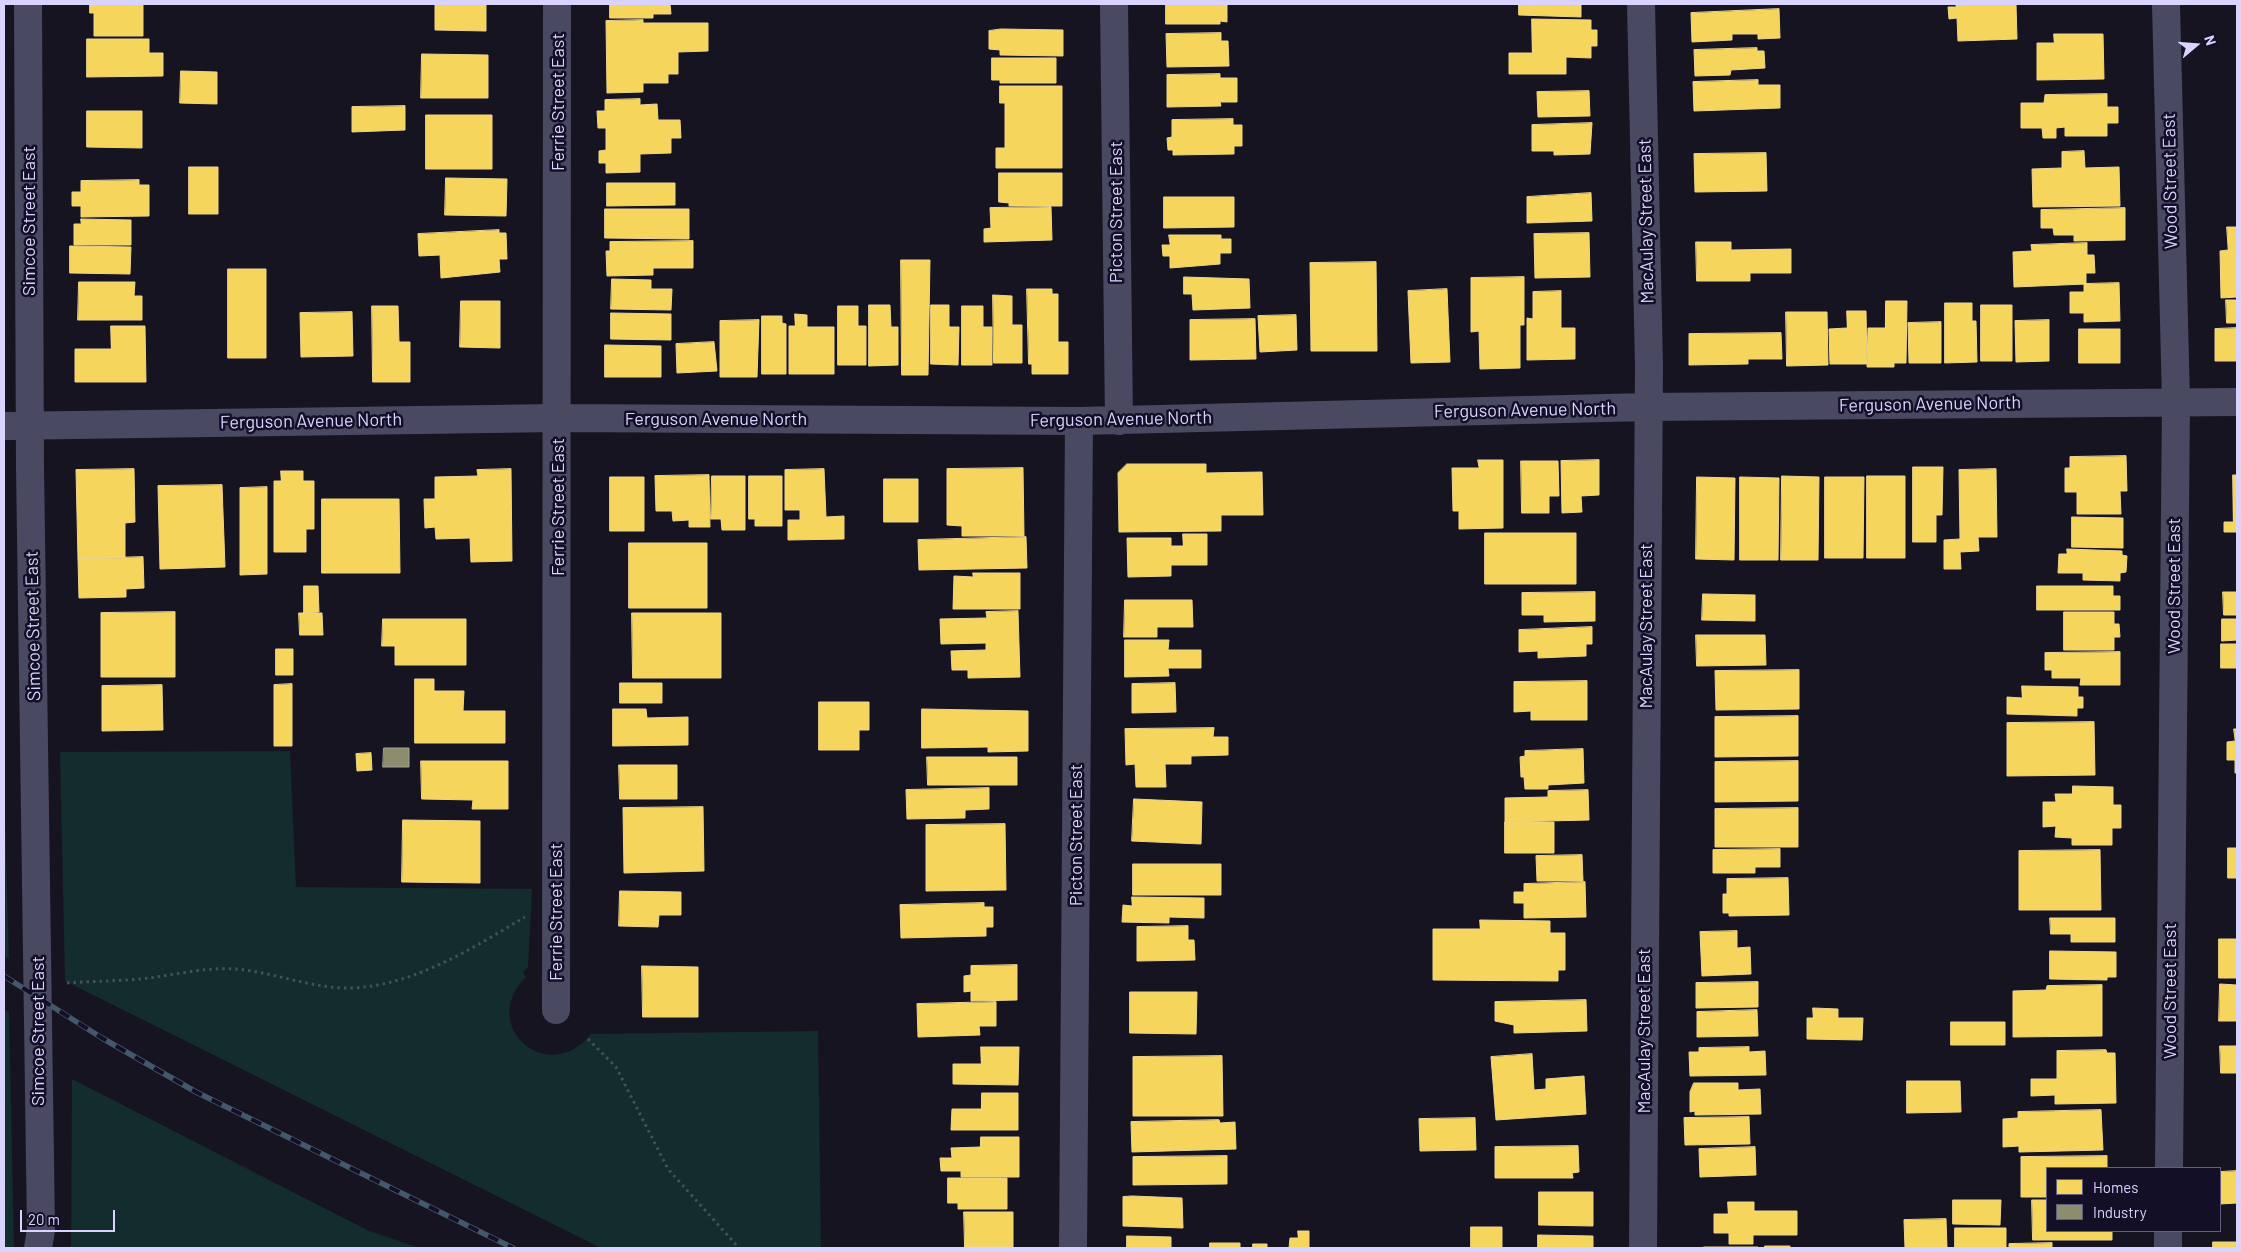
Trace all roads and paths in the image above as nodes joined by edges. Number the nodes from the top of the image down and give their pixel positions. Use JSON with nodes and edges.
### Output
{"nodes":[{"id":1,"x":28,"y":4,"type":"edge"},
{"id":2,"x":557,"y":4,"type":"edge"},
{"id":3,"x":1114,"y":4,"type":"edge"},
{"id":4,"x":1641,"y":4,"type":"edge"},
{"id":5,"x":2166,"y":4,"type":"edge"},
{"id":6,"x":2176,"y":401,"type":"junction"},
{"id":7,"x":2237,"y":402,"type":"edge"},
{"id":8,"x":1648,"y":407,"type":"junction"},
{"id":9,"x":558,"y":418,"type":"junction"},
{"id":10,"x":1119,"y":420,"type":"junction"},
{"id":11,"x":1079,"y":421,"type":"junction"},
{"id":12,"x":17,"y":425,"type":"edge"},
{"id":13,"x":527,"y":916,"type":"dead end"},
{"id":14,"x":61,"y":983,"type":"dead end"},
{"id":15,"x":556,"y":1010,"type":"dead end"},
{"id":16,"x":588,"y":1040,"type":"dead end"},
{"id":17,"x":2169,"y":1167,"type":"edge"},
{"id":18,"x":2168,"y":1232,"type":"edge"},
{"id":19,"x":38,"y":1248,"type":"edge"},
{"id":20,"x":739,"y":1248,"type":"edge"},
{"id":21,"x":1073,"y":1248,"type":"edge"},
{"id":22,"x":1643,"y":1248,"type":"edge"},
{"id":23,"x":2168,"y":1248,"type":"edge"}],
"edges":[{"from":1,"to":12,"type":"street","name":"Simcoe Street East"},
{"from":2,"to":9,"type":"street","name":"Ferrie Street East"},
{"from":3,"to":10,"type":"street","name":"Picton Street East"},
{"from":4,"to":8,"type":"street","name":"MacAulay Street East"},
{"from":5,"to":6,"type":"street","name":"Wood Street East"},
{"from":6,"to":7,"type":"street","name":"Ferguson Avenue North"},
{"from":6,"to":8,"type":"street","name":"Ferguson Avenue North"},
{"from":6,"to":17,"type":"street","name":"Wood Street East"},
{"from":8,"to":10,"type":"street","name":"Ferguson Avenue North"},
{"from":8,"to":22,"type":"street","name":"MacAulay Street East"},
{"from":9,"to":11,"type":"street","name":"Ferguson Avenue North"},
{"from":9,"to":12,"type":"street","name":"Ferguson Avenue North"},
{"from":9,"to":15,"type":"street","name":"Ferrie Street East"},
{"from":10,"to":11,"type":"street","name":"Ferguson Avenue North"},
{"from":11,"to":21,"type":"street","name":"Picton Street East"},
{"from":12,"to":19,"type":"street","name":"Simcoe Street East"},
{"from":13,"to":14,"type":"path"},
{"from":16,"to":20,"type":"path"},
{"from":18,"to":23,"type":"street"}]}
